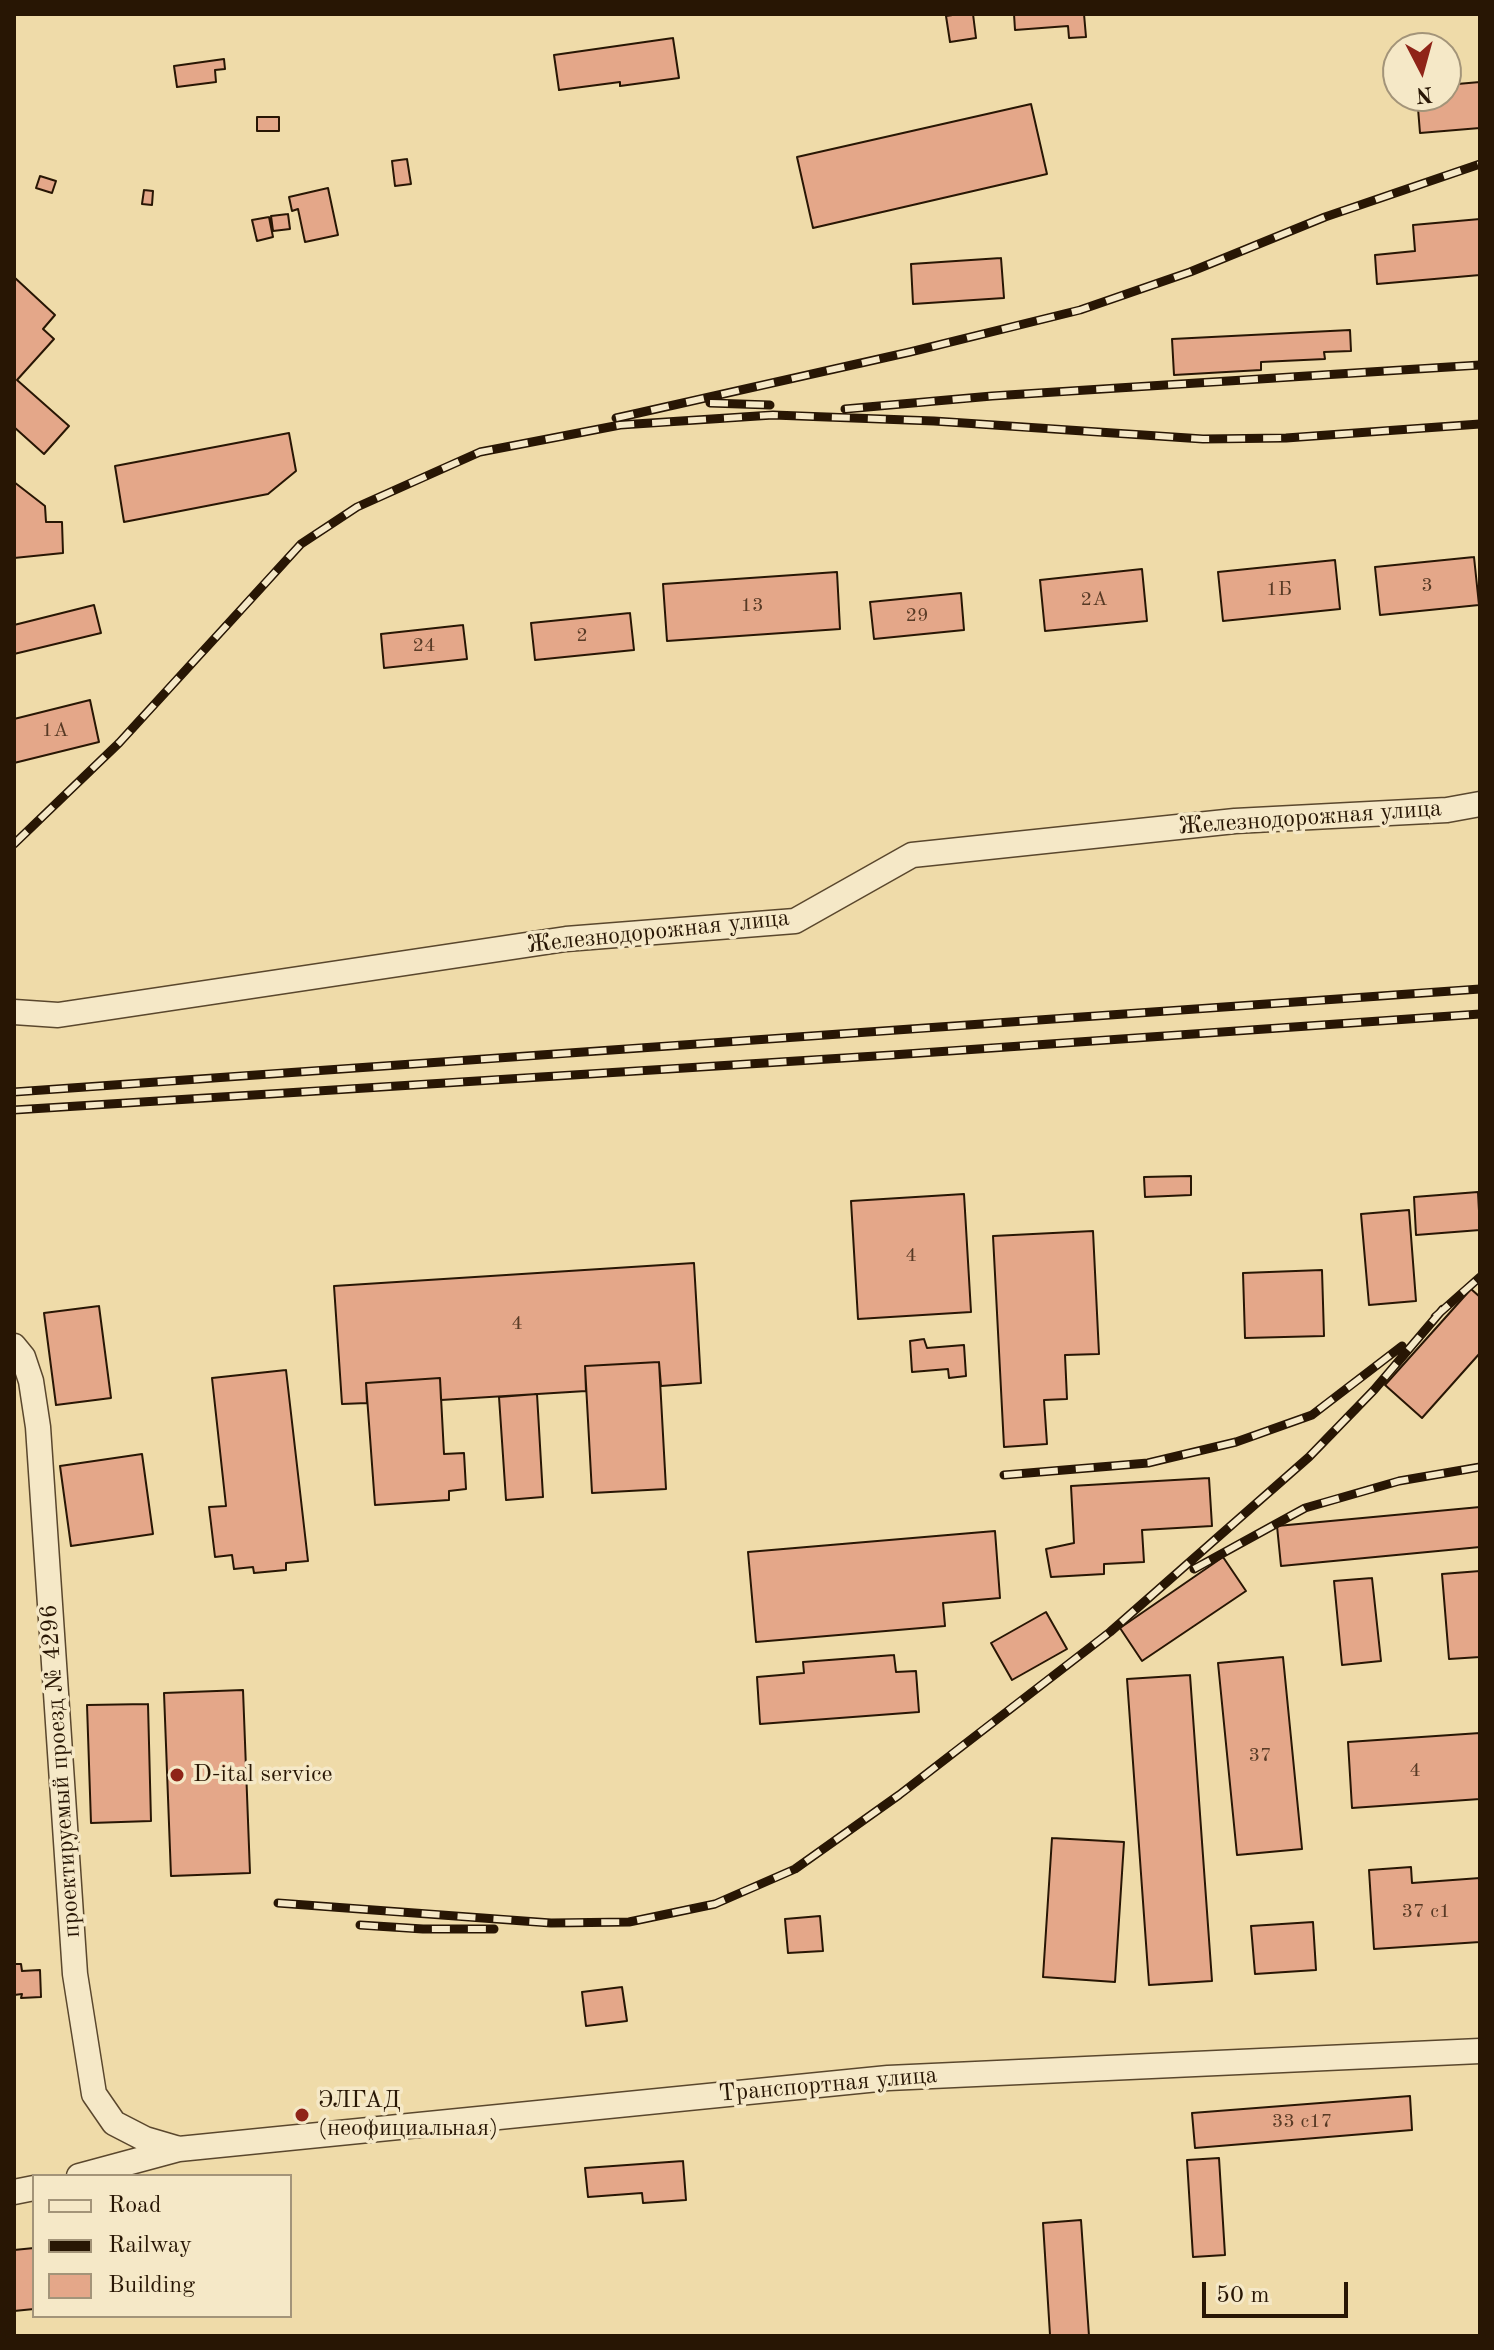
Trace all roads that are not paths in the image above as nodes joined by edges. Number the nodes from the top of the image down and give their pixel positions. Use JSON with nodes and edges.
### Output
{"nodes":[{"id":1,"x":1480,"y":804,"type":"edge"},
{"id":2,"x":14,"y":1012,"type":"edge"},
{"id":3,"x":14,"y":1346,"type":"edge"},
{"id":4,"x":1480,"y":2051,"type":"edge"},
{"id":5,"x":179,"y":2149,"type":"junction"},
{"id":6,"x":86,"y":2174,"type":"edge"}],
"edges":[{"from":1,"to":2,"type":"street","name":"Железнодорожная улица"},
{"from":3,"to":5,"type":"street","name":"проектируемый проезд № 4296"},
{"from":4,"to":5,"type":"street","name":"Транспортная улица"},
{"from":5,"to":6,"type":"street"}]}
